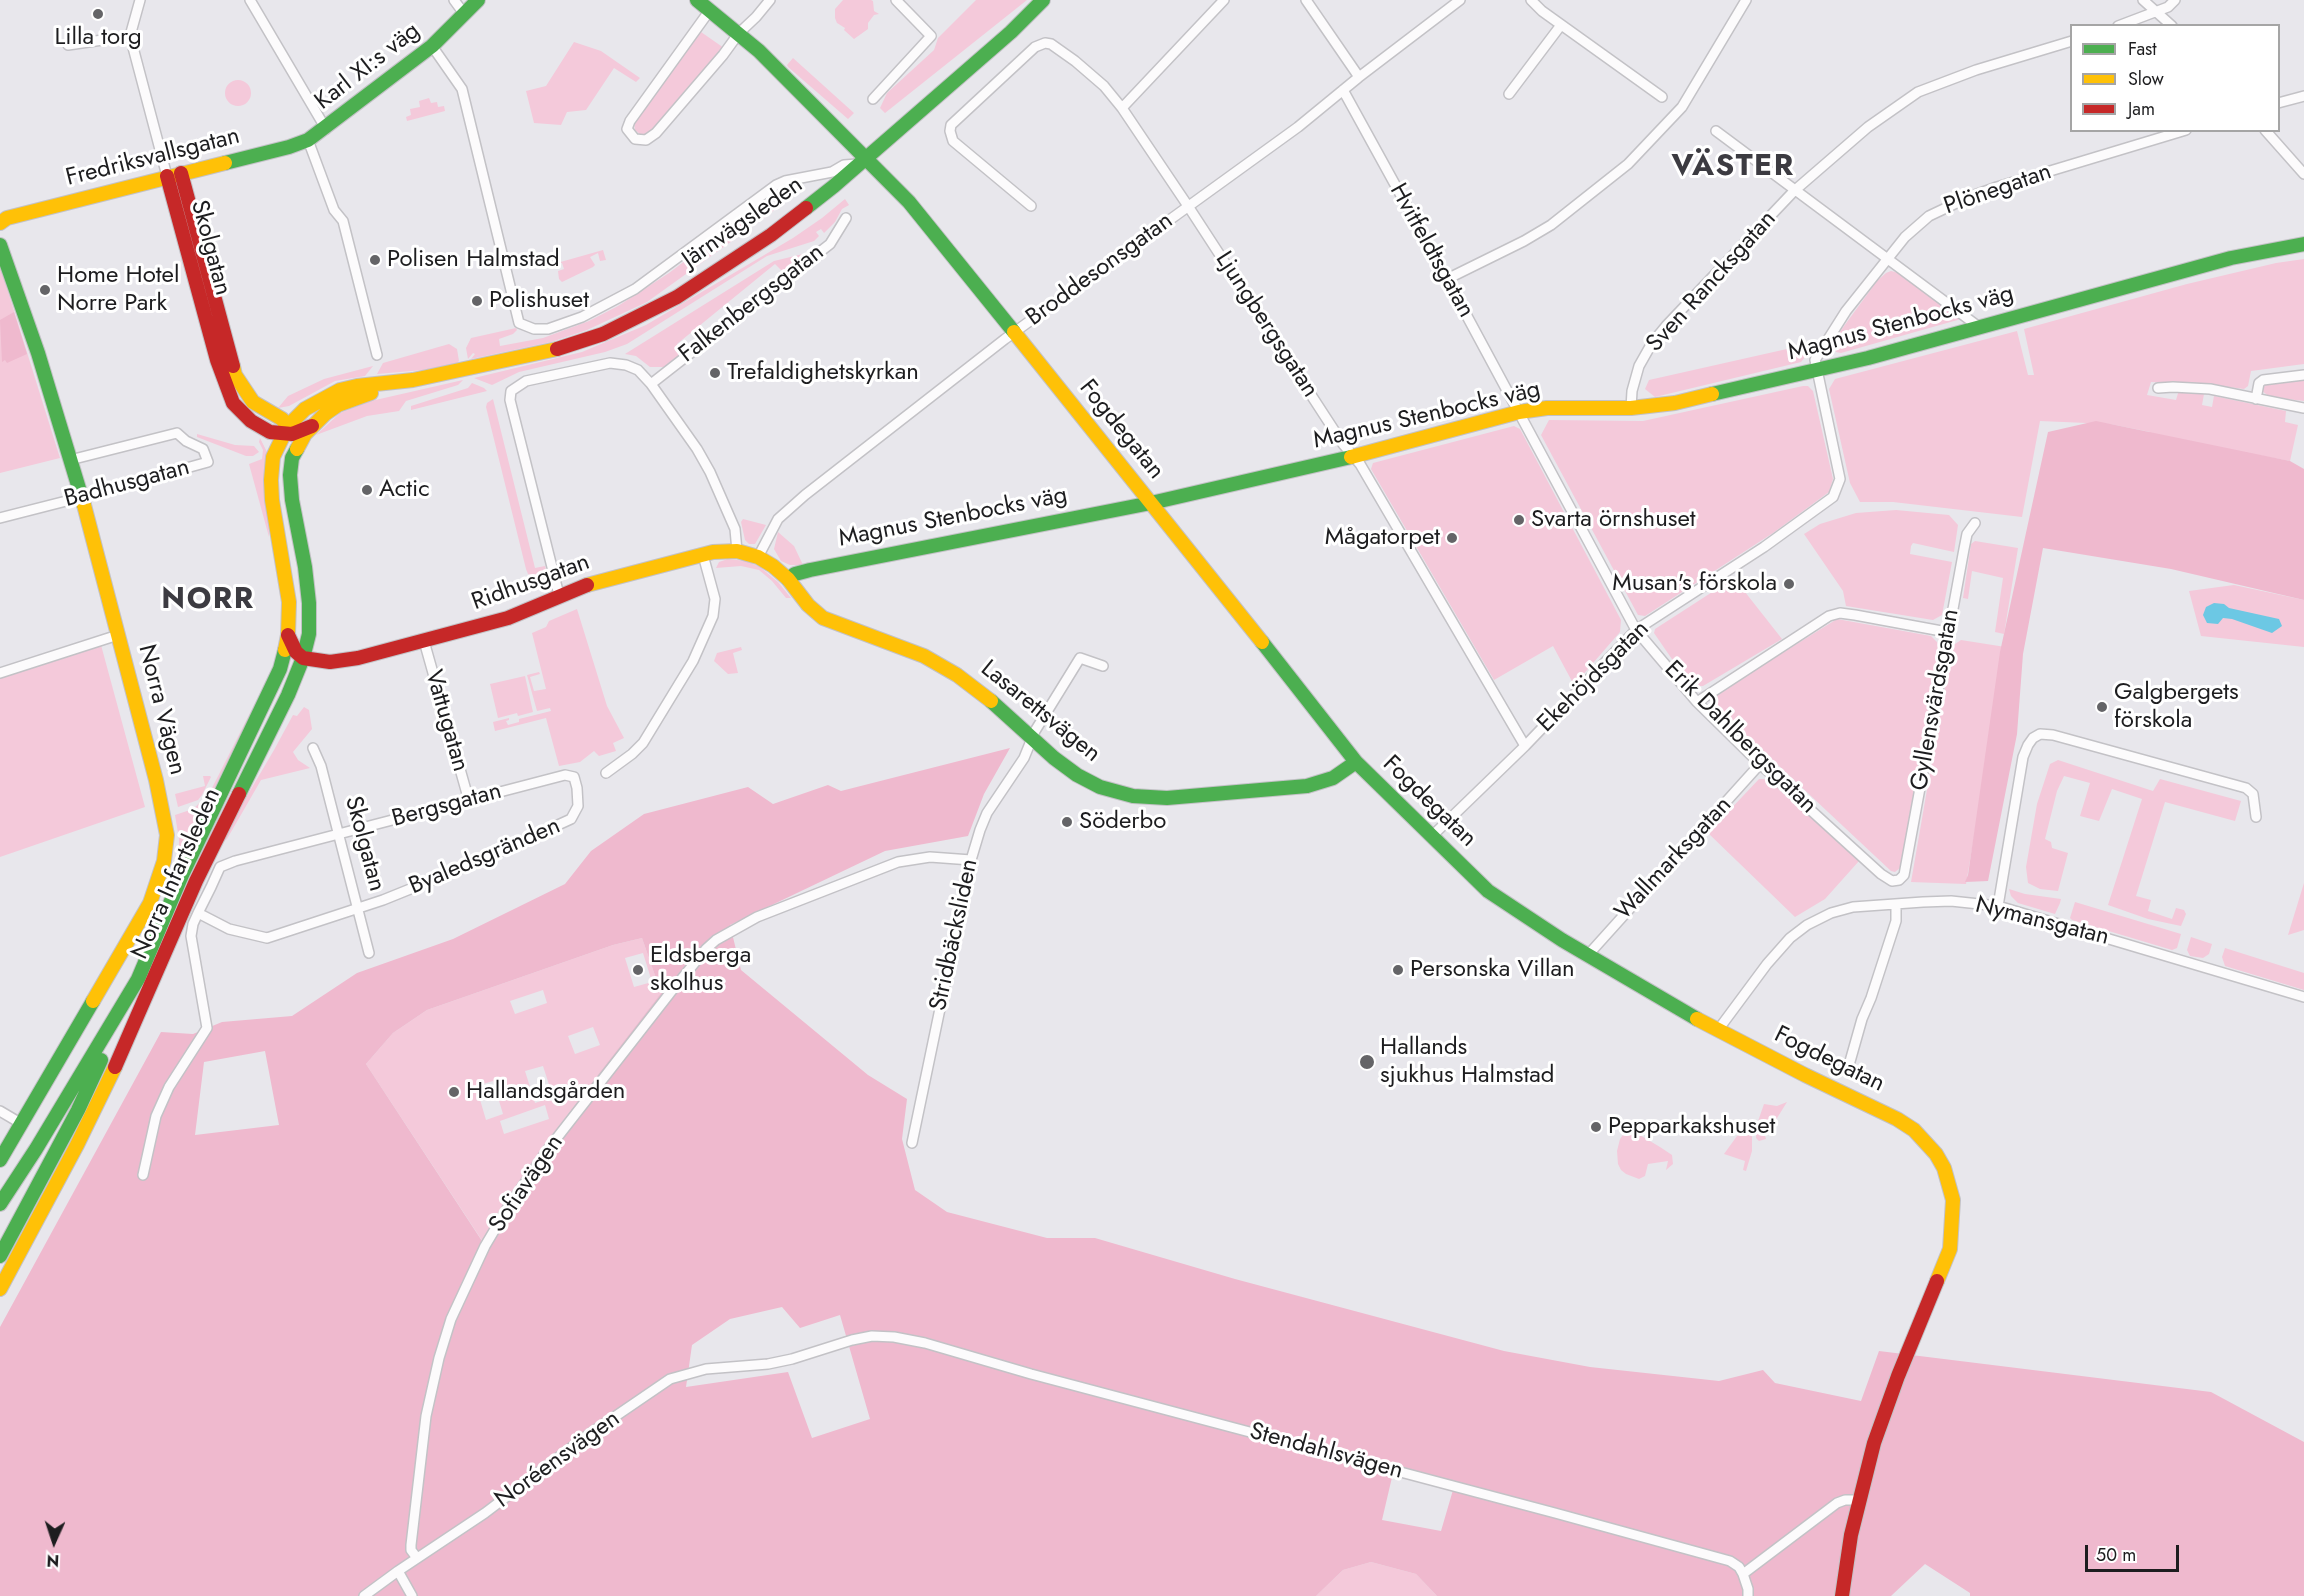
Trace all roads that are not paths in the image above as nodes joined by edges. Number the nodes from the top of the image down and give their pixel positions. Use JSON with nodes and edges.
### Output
{"nodes":[{"id":1,"x":140,"y":0,"type":"edge"},
{"id":2,"x":250,"y":0,"type":"edge"},
{"id":3,"x":454,"y":0,"type":"edge"},
{"id":4,"x":478,"y":0,"type":"edge"},
{"id":5,"x":697,"y":0,"type":"edge"},
{"id":6,"x":770,"y":0,"type":"edge"},
{"id":7,"x":1043,"y":0,"type":"edge"},
{"id":8,"x":1224,"y":0,"type":"edge"},
{"id":9,"x":1306,"y":0,"type":"edge"},
{"id":10,"x":1460,"y":0,"type":"edge"},
{"id":11,"x":1532,"y":0,"type":"edge"},
{"id":12,"x":1746,"y":0,"type":"edge"},
{"id":13,"x":2143,"y":0,"type":"edge"},
{"id":14,"x":2175,"y":0,"type":"edge"},
{"id":15,"x":899,"y":1,"type":"edge"},
{"id":16,"x":710,"y":10,"type":"junction"},
{"id":17,"x":2154,"y":11,"type":"junction"},
{"id":18,"x":465,"y":15,"type":"junction"},
{"id":19,"x":2123,"y":24,"type":"edge"},
{"id":20,"x":2170,"y":24,"type":"edge"},
{"id":21,"x":1561,"y":25,"type":"junction"},
{"id":22,"x":739,"y":33,"type":"junction"},
{"id":23,"x":130,"y":36,"type":"junction"},
{"id":24,"x":2070,"y":42,"type":"edge"},
{"id":25,"x":68,"y":45,"type":"dead end"},
{"id":26,"x":432,"y":46,"type":"junction"},
{"id":27,"x":1359,"y":77,"type":"junction"},
{"id":28,"x":1343,"y":90,"type":"junction"},
{"id":29,"x":1509,"y":94,"type":"dead end"},
{"id":30,"x":2304,"y":96,"type":"edge"},
{"id":31,"x":1662,"y":97,"type":"dead end"},
{"id":32,"x":873,"y":99,"type":"dead end"},
{"id":33,"x":2280,"y":103,"type":"edge"},
{"id":34,"x":1122,"y":108,"type":"junction"},
{"id":35,"x":326,"y":129,"type":"junction"},
{"id":36,"x":1716,"y":131,"type":"dead end"},
{"id":37,"x":2179,"y":132,"type":"edge"},
{"id":38,"x":2267,"y":132,"type":"edge"},
{"id":39,"x":308,"y":140,"type":"junction"},
{"id":40,"x":861,"y":161,"type":"junction"},
{"id":41,"x":2304,"y":174,"type":"edge"},
{"id":42,"x":174,"y":175,"type":"junction"},
{"id":43,"x":1794,"y":191,"type":"junction"},
{"id":44,"x":1031,"y":206,"type":"dead end"},
{"id":45,"x":1188,"y":206,"type":"junction"},
{"id":46,"x":846,"y":218,"type":"dead end"},
{"id":47,"x":4,"y":220,"type":"edge"},
{"id":48,"x":2304,"y":244,"type":"edge"},
{"id":49,"x":0,"y":245,"type":"edge"},
{"id":50,"x":1887,"y":258,"type":"junction"},
{"id":51,"x":1447,"y":279,"type":"junction"},
{"id":52,"x":1978,"y":327,"type":"junction"},
{"id":53,"x":1014,"y":333,"type":"junction"},
{"id":54,"x":377,"y":355,"type":"dead end"},
{"id":55,"x":1816,"y":371,"type":"junction"},
{"id":56,"x":2304,"y":375,"type":"edge"},
{"id":57,"x":413,"y":380,"type":"junction"},
{"id":58,"x":651,"y":384,"type":"junction"},
{"id":59,"x":2158,"y":388,"type":"dead end"},
{"id":60,"x":2256,"y":399,"type":"junction"},
{"id":61,"x":1631,"y":408,"type":"junction"},
{"id":62,"x":2304,"y":408,"type":"edge"},
{"id":63,"x":1519,"y":412,"type":"junction"},
{"id":64,"x":312,"y":426,"type":"junction"},
{"id":65,"x":288,"y":431,"type":"junction"},
{"id":66,"x":1352,"y":457,"type":"junction"},
{"id":67,"x":292,"y":458,"type":"junction"},
{"id":68,"x":70,"y":460,"type":"junction"},
{"id":69,"x":82,"y":497,"type":"junction"},
{"id":70,"x":1151,"y":503,"type":"junction"},
{"id":71,"x":0,"y":518,"type":"edge"},
{"id":72,"x":1975,"y":523,"type":"dead end"},
{"id":73,"x":737,"y":551,"type":"junction"},
{"id":74,"x":703,"y":555,"type":"junction"},
{"id":75,"x":758,"y":557,"type":"junction"},
{"id":76,"x":788,"y":579,"type":"junction"},
{"id":77,"x":559,"y":595,"type":"junction"},
{"id":78,"x":1636,"y":630,"type":"junction"},
{"id":79,"x":1947,"y":632,"type":"junction"},
{"id":80,"x":118,"y":635,"type":"junction"},
{"id":81,"x":288,"y":635,"type":"junction"},
{"id":82,"x":424,"y":641,"type":"junction"},
{"id":83,"x":303,"y":658,"type":"junction"},
{"id":84,"x":1103,"y":666,"type":"dead end"},
{"id":85,"x":280,"y":669,"type":"junction"},
{"id":86,"x":0,"y":673,"type":"edge"},
{"id":87,"x":1696,"y":702,"type":"junction"},
{"id":88,"x":1032,"y":741,"type":"junction"},
{"id":89,"x":1525,"y":746,"type":"junction"},
{"id":90,"x":313,"y":748,"type":"dead end"},
{"id":91,"x":1356,"y":762,"type":"junction"},
{"id":92,"x":1760,"y":764,"type":"junction"},
{"id":93,"x":606,"y":773,"type":"dead end"},
{"id":94,"x":577,"y":788,"type":"joint"},
{"id":95,"x":469,"y":801,"type":"junction"},
{"id":96,"x":2256,"y":817,"type":"dead end"},
{"id":97,"x":339,"y":834,"type":"junction"},
{"id":98,"x":1431,"y":837,"type":"junction"},
{"id":99,"x":970,"y":860,"type":"junction"},
{"id":100,"x":1902,"y":879,"type":"joint"},
{"id":101,"x":1896,"y":904,"type":"junction"},
{"id":102,"x":1998,"y":906,"type":"junction"},
{"id":103,"x":358,"y":909,"type":"junction"},
{"id":104,"x":198,"y":913,"type":"junction"},
{"id":105,"x":369,"y":953,"type":"dead end"},
{"id":106,"x":1588,"y":955,"type":"junction"},
{"id":107,"x":138,"y":979,"type":"junction"},
{"id":108,"x":2304,"y":997,"type":"edge"},
{"id":109,"x":1718,"y":1030,"type":"junction"},
{"id":110,"x":1850,"y":1065,"type":"dead end"},
{"id":111,"x":0,"y":1111,"type":"edge"},
{"id":112,"x":22,"y":1124,"type":"junction"},
{"id":113,"x":912,"y":1143,"type":"dead end"},
{"id":114,"x":0,"y":1160,"type":"edge"},
{"id":115,"x":143,"y":1175,"type":"dead end"},
{"id":116,"x":0,"y":1204,"type":"edge"},
{"id":117,"x":0,"y":1256,"type":"edge"},
{"id":118,"x":0,"y":1289,"type":"edge"},
{"id":119,"x":768,"y":1364,"type":"joint"},
{"id":120,"x":1859,"y":1500,"type":"junction"},
{"id":121,"x":417,"y":1558,"type":"junction"},
{"id":122,"x":398,"y":1571,"type":"junction"},
{"id":123,"x":1743,"y":1574,"type":"junction"},
{"id":124,"x":364,"y":1596,"type":"edge"},
{"id":125,"x":412,"y":1596,"type":"edge"},
{"id":126,"x":1748,"y":1596,"type":"edge"},
{"id":127,"x":1842,"y":1596,"type":"edge"}],
"edges":[{"from":1,"to":23,"type":"street"},
{"from":2,"to":35,"type":"street"},
{"from":3,"to":18,"type":"street"},
{"from":4,"to":18,"type":"main road","name":"Karl XI:s väg"},
{"from":5,"to":16,"type":"main road","name":"Fogdegatan"},
{"from":6,"to":22,"type":"street"},
{"from":7,"to":40,"type":"main road","name":"Järnvägsleden"},
{"from":8,"to":34,"type":"street"},
{"from":9,"to":27,"type":"street"},
{"from":10,"to":27,"type":"street","name":"Broddesonsgatan"},
{"from":11,"to":21,"type":"street"},
{"from":12,"to":51,"type":"street"},
{"from":13,"to":17,"type":"street"},
{"from":14,"to":17,"type":"street"},
{"from":15,"to":32,"type":"street"},
{"from":16,"to":22,"type":"main road","name":"Fogdegatan"},
{"from":16,"to":22,"type":"street"},
{"from":17,"to":19,"type":"street"},
{"from":17,"to":20,"type":"street"},
{"from":18,"to":26,"type":"main road","name":"Karl XI:s väg"},
{"from":21,"to":29,"type":"street"},
{"from":21,"to":31,"type":"street"},
{"from":22,"to":40,"type":"main road","name":"Fogdegatan"},
{"from":23,"to":25,"type":"street"},
{"from":23,"to":42,"type":"street","name":"Skolgatan"},
{"from":24,"to":43,"type":"street","name":"Sven Rancksgatan"},
{"from":26,"to":35,"type":"main road","name":"Karl XI:s väg"},
{"from":26,"to":40,"type":"street"},
{"from":27,"to":28,"type":"street","name":"Broddesonsgatan"},
{"from":28,"to":45,"type":"street","name":"Broddesonsgatan"},
{"from":28,"to":51,"type":"street","name":"Hvitfeldtsgatan"},
{"from":30,"to":33,"type":"street"},
{"from":34,"to":44,"type":"street","name":"Ljungbergsgatan"},
{"from":34,"to":45,"type":"street","name":"Ljungbergsgatan"},
{"from":35,"to":39,"type":"main road","name":"Karl XI:s väg"},
{"from":36,"to":43,"type":"street"},
{"from":37,"to":50,"type":"street","name":"Plönegatan"},
{"from":38,"to":41,"type":"street"},
{"from":39,"to":42,"type":"main road","name":"Fredriksvallsgatan"},
{"from":39,"to":54,"type":"street"},
{"from":40,"to":53,"type":"main road","name":"Fogdegatan"},
{"from":40,"to":57,"type":"main road","name":"Järnvägsleden"},
{"from":42,"to":47,"type":"main road","name":"Fredriksvallsgatan"},
{"from":42,"to":65,"type":"main road","name":"Skolgatan"},
{"from":43,"to":50,"type":"street"},
{"from":43,"to":61,"type":"street","name":"Sven Rancksgatan"},
{"from":45,"to":53,"type":"street","name":"Broddesonsgatan"},
{"from":45,"to":66,"type":"street","name":"Ljungbergsgatan"},
{"from":46,"to":58,"type":"street","name":"Falkenbergsgatan"},
{"from":48,"to":52,"type":"main road","name":"Magnus Stenbocks väg"},
{"from":49,"to":68,"type":"main road","name":"Norra Vägen"},
{"from":50,"to":52,"type":"street"},
{"from":50,"to":55,"type":"street","name":"Plönegatan"},
{"from":51,"to":63,"type":"street","name":"Hvitfeldtsgatan"},
{"from":52,"to":55,"type":"main road","name":"Magnus Stenbocks väg"},
{"from":53,"to":70,"type":"main road","name":"Fogdegatan"},
{"from":53,"to":75,"type":"street","name":"Broddesonsgatan"},
{"from":55,"to":61,"type":"main road","name":"Magnus Stenbocks väg"},
{"from":55,"to":78,"type":"street","name":"Ekehöjdsgatan"},
{"from":56,"to":60,"type":"street"},
{"from":57,"to":64,"type":"main road","name":"Järnvägsleden"},
{"from":57,"to":65,"type":"main road","name":"Järnvägsleden"},
{"from":58,"to":73,"type":"street"},
{"from":58,"to":77,"type":"street"},
{"from":59,"to":60,"type":"street"},
{"from":60,"to":62,"type":"street"},
{"from":61,"to":63,"type":"main road","name":"Magnus Stenbocks väg"},
{"from":63,"to":66,"type":"main road","name":"Magnus Stenbocks väg"},
{"from":63,"to":78,"type":"street","name":"Erik Dahlbergsgatan"},
{"from":64,"to":65,"type":"main road"},
{"from":64,"to":67,"type":"main road","name":"Järnvägsleden"},
{"from":65,"to":67,"type":"main road"},
{"from":65,"to":81,"type":"main road","name":"Norra Infartsleden"},
{"from":66,"to":70,"type":"main road","name":"Magnus Stenbocks väg"},
{"from":66,"to":89,"type":"street","name":"Ljungbergsgatan"},
{"from":67,"to":83,"type":"main road","name":"Norra Infartsleden"},
{"from":68,"to":69,"type":"main road","name":"Norra Vägen"},
{"from":68,"to":69,"type":"street","name":"Badhusgatan"},
{"from":69,"to":71,"type":"street","name":"Badhusgatan"},
{"from":69,"to":80,"type":"main road","name":"Norra Vägen"},
{"from":70,"to":76,"type":"main road","name":"Magnus Stenbocks väg"},
{"from":70,"to":91,"type":"main road","name":"Fogdegatan"},
{"from":72,"to":79,"type":"street","name":"Gyllensvärdsgatan"},
{"from":73,"to":74,"type":"main road","name":"Ridhusgatan"},
{"from":73,"to":75,"type":"main road","name":"Ridhusgatan"},
{"from":74,"to":77,"type":"main road","name":"Ridhusgatan"},
{"from":74,"to":93,"type":"street"},
{"from":75,"to":76,"type":"main road","name":"Ridhusgatan"},
{"from":76,"to":88,"type":"main road","name":"Lasarettsvägen"},
{"from":77,"to":82,"type":"main road","name":"Ridhusgatan"},
{"from":78,"to":87,"type":"street","name":"Erik Dahlbergsgatan"},
{"from":78,"to":89,"type":"street","name":"Ekehöjdsgatan"},
{"from":79,"to":87,"type":"street"},
{"from":79,"to":100,"type":"street","name":"Gyllensvärdsgatan"},
{"from":80,"to":86,"type":"street"},
{"from":80,"to":112,"type":"main road","name":"Norra Vägen"},
{"from":81,"to":83,"type":"main road"},
{"from":81,"to":85,"type":"main road","name":"Norra Infartsleden"},
{"from":82,"to":83,"type":"main road","name":"Ridhusgatan"},
{"from":82,"to":95,"type":"street","name":"Vattugatan"},
{"from":83,"to":85,"type":"main road"},
{"from":83,"to":118,"type":"main road","name":"Norra Infartsleden"},
{"from":84,"to":88,"type":"street","name":"Stridbäcksliden"},
{"from":85,"to":107,"type":"main road","name":"Norra Infartsleden"},
{"from":87,"to":92,"type":"street","name":"Erik Dahlbergsgatan"},
{"from":88,"to":91,"type":"main road","name":"Lasarettsvägen"},
{"from":88,"to":99,"type":"street","name":"Stridbäcksliden"},
{"from":89,"to":98,"type":"street","name":"Ekehöjdsgatan"},
{"from":90,"to":97,"type":"street","name":"Skolgatan"},
{"from":91,"to":98,"type":"main road","name":"Fogdegatan"},
{"from":92,"to":100,"type":"street","name":"Erik Dahlbergsgatan"},
{"from":92,"to":106,"type":"street","name":"Wallmarksgatan"},
{"from":94,"to":95,"type":"street","name":"Bergsgatan"},
{"from":94,"to":103,"type":"street","name":"Byaledsgränden"},
{"from":95,"to":97,"type":"street","name":"Bergsgatan"},
{"from":96,"to":102,"type":"street"},
{"from":97,"to":103,"type":"street","name":"Skolgatan"},
{"from":97,"to":104,"type":"street","name":"Bergsgatan"},
{"from":98,"to":106,"type":"main road","name":"Fogdegatan"},
{"from":99,"to":113,"type":"street","name":"Stridbäcksliden"},
{"from":99,"to":121,"type":"street","name":"Sofiavägen"},
{"from":101,"to":102,"type":"street","name":"Nymansgatan"},
{"from":101,"to":109,"type":"street","name":"Nymansgatan"},
{"from":101,"to":110,"type":"street"},
{"from":102,"to":108,"type":"street","name":"Nymansgatan"},
{"from":103,"to":104,"type":"street","name":"Byaledsgränden"},
{"from":103,"to":105,"type":"street","name":"Skolgatan"},
{"from":104,"to":115,"type":"street","name":"Bergsgatan"},
{"from":106,"to":109,"type":"main road","name":"Fogdegatan"},
{"from":107,"to":116,"type":"main road","name":"Norra Infartsleden"},
{"from":107,"to":117,"type":"main road"},
{"from":109,"to":120,"type":"main road","name":"Fogdegatan"},
{"from":111,"to":112,"type":"street"},
{"from":112,"to":114,"type":"main road","name":"Norra Vägen"},
{"from":119,"to":121,"type":"street","name":"Noréensvägen"},
{"from":119,"to":123,"type":"street","name":"Stendahlsvägen"},
{"from":120,"to":123,"type":"street"},
{"from":120,"to":127,"type":"main road","name":"Fogdegatan"},
{"from":121,"to":122,"type":"street","name":"Noréensvägen"},
{"from":122,"to":124,"type":"street","name":"Noréensvägen"},
{"from":122,"to":125,"type":"street"},
{"from":123,"to":126,"type":"street"}]}
